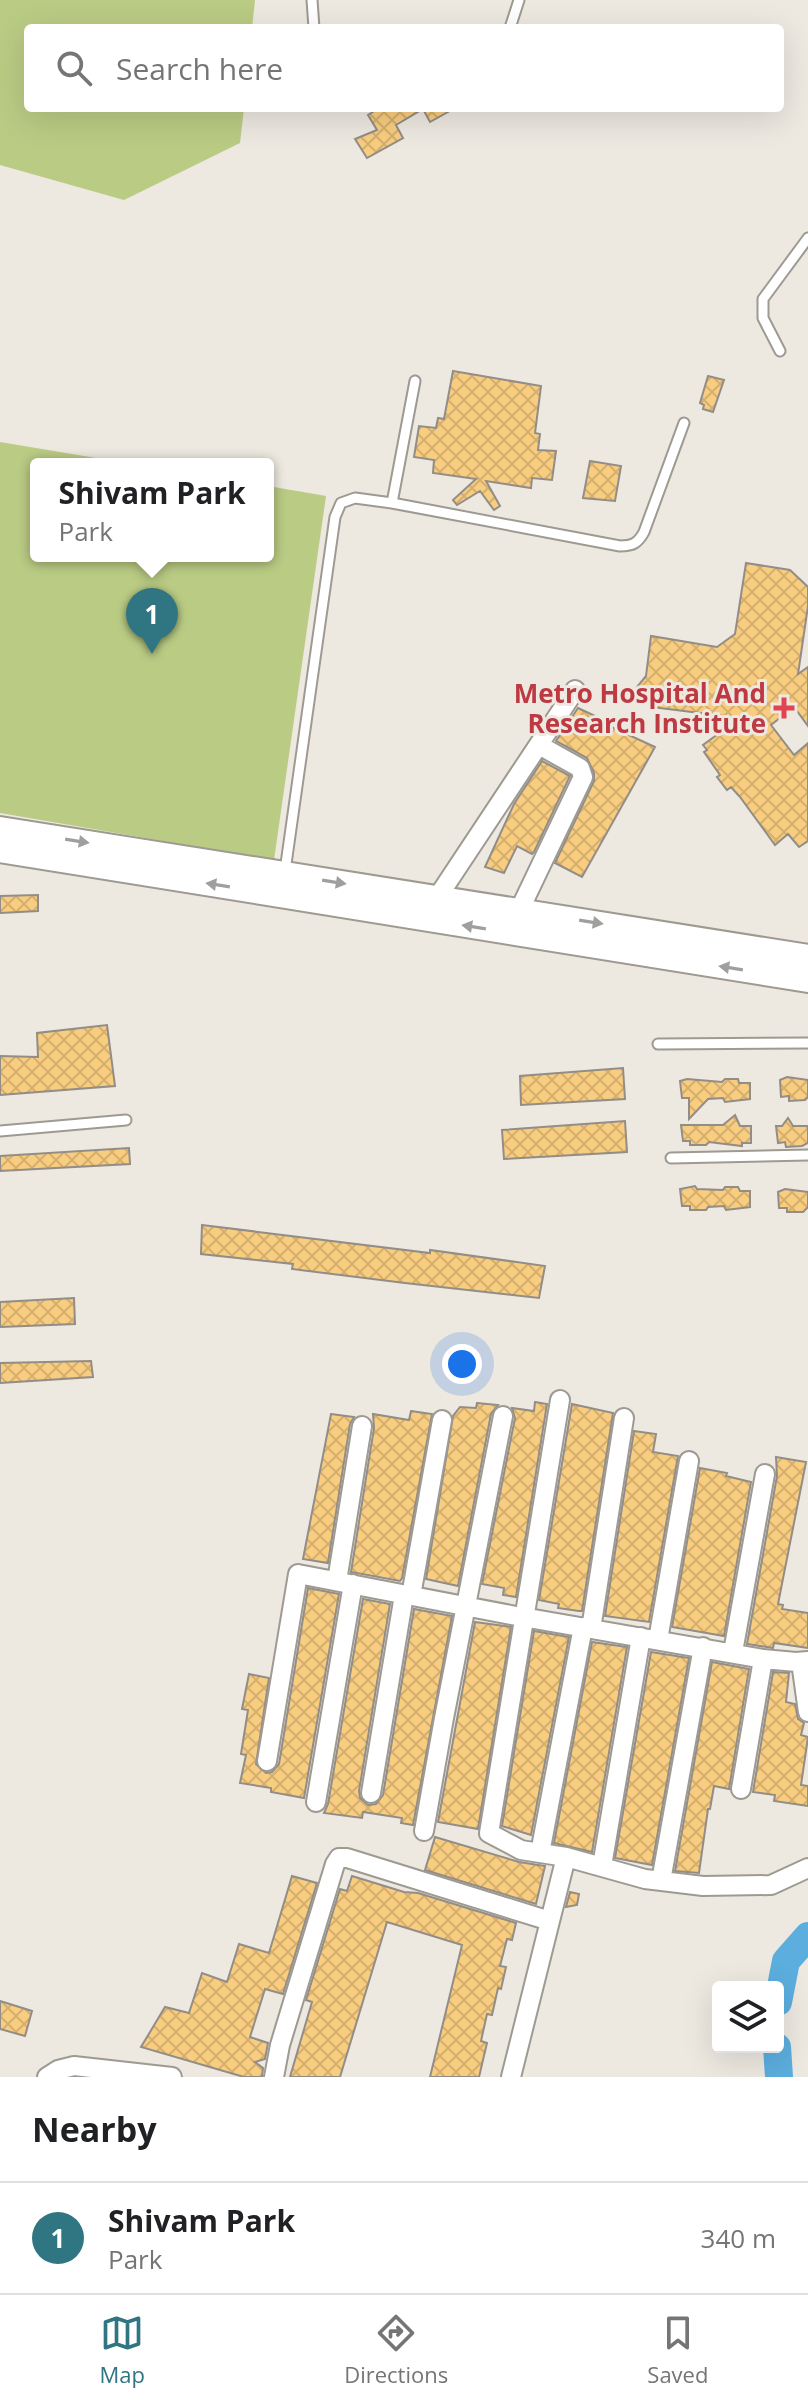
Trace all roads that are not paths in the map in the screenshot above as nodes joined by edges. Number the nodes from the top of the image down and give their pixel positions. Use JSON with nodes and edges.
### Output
{"nodes":[{"id":1,"x":312,"y":0,"type":"edge"},
{"id":2,"x":519,"y":0,"type":"edge"},
{"id":3,"x":314,"y":24,"type":"edge"},
{"id":4,"x":511,"y":24,"type":"edge"},
{"id":5,"x":808,"y":238,"type":"edge"},
{"id":6,"x":780,"y":351,"type":"dead end"},
{"id":7,"x":415,"y":381,"type":"dead end"},
{"id":8,"x":684,"y":423,"type":"dead end"},
{"id":9,"x":392,"y":503,"type":"junction"},
{"id":10,"x":575,"y":690,"type":"dead end"},
{"id":11,"x":539,"y":745,"type":"junction"},
{"id":12,"x":0,"y":829,"type":"edge"},
{"id":13,"x":0,"y":850,"type":"edge"},
{"id":14,"x":131,"y":860,"type":"junction"},
{"id":15,"x":284,"y":874,"type":"junction"},
{"id":16,"x":437,"y":898,"type":"junction"},
{"id":17,"x":519,"y":911,"type":"junction"},
{"id":18,"x":808,"y":957,"type":"edge"},
{"id":19,"x":808,"y":980,"type":"edge"},
{"id":20,"x":808,"y":1043,"type":"edge"},
{"id":21,"x":658,"y":1044,"type":"dead end"},
{"id":22,"x":126,"y":1120,"type":"dead end"},
{"id":23,"x":0,"y":1131,"type":"edge"},
{"id":24,"x":808,"y":1155,"type":"edge"},
{"id":25,"x":671,"y":1158,"type":"dead end"},
{"id":26,"x":560,"y":1400,"type":"dead end"},
{"id":27,"x":503,"y":1416,"type":"dead end"},
{"id":28,"x":624,"y":1418,"type":"dead end"},
{"id":29,"x":442,"y":1420,"type":"dead end"},
{"id":30,"x":362,"y":1426,"type":"dead end"},
{"id":31,"x":689,"y":1461,"type":"dead end"},
{"id":32,"x":765,"y":1474,"type":"dead end"},
{"id":33,"x":345,"y":1583,"type":"junction"},
{"id":34,"x":408,"y":1595,"type":"junction"},
{"id":35,"x":467,"y":1607,"type":"junction"},
{"id":36,"x":523,"y":1617,"type":"junction"},
{"id":37,"x":587,"y":1628,"type":"junction"},
{"id":38,"x":650,"y":1638,"type":"junction"},
{"id":39,"x":703,"y":1647,"type":"junction"},
{"id":40,"x":733,"y":1652,"type":"junction"},
{"id":41,"x":763,"y":1659,"type":"junction"},
{"id":42,"x":805,"y":1661,"type":"edge"},
{"id":43,"x":808,"y":1712,"type":"edge"},
{"id":44,"x":267,"y":1761,"type":"dead end"},
{"id":45,"x":741,"y":1789,"type":"dead end"},
{"id":46,"x":371,"y":1793,"type":"dead end"},
{"id":47,"x":316,"y":1802,"type":"dead end"},
{"id":48,"x":424,"y":1831,"type":"dead end"},
{"id":49,"x":540,"y":1853,"type":"junction"},
{"id":50,"x":566,"y":1857,"type":"junction"},
{"id":51,"x":602,"y":1866,"type":"junction"},
{"id":52,"x":808,"y":1868,"type":"edge"},
{"id":53,"x":661,"y":1881,"type":"junction"},
{"id":54,"x":550,"y":1921,"type":"junction"},
{"id":55,"x":58,"y":2074,"type":"edge"},
{"id":56,"x":172,"y":2077,"type":"edge"},
{"id":57,"x":274,"y":2077,"type":"edge"},
{"id":58,"x":511,"y":2077,"type":"edge"}],
"edges":[{"from":1,"to":3,"type":"lane"},
{"from":2,"to":4,"type":"lane"},
{"from":5,"to":6,"type":"lane"},
{"from":7,"to":9,"type":"lane"},
{"from":8,"to":9,"type":"lane"},
{"from":9,"to":15,"type":"lane"},
{"from":10,"to":11,"type":"street"},
{"from":11,"to":16,"type":"street"},
{"from":11,"to":17,"type":"street"},
{"from":12,"to":14,"type":"street","one_way":true},
{"from":13,"to":14,"type":"street"},
{"from":14,"to":15,"type":"street"},
{"from":19,"to":14,"type":"street","one_way":true},
{"from":15,"to":16,"type":"street","one_way":true},
{"from":16,"to":17,"type":"street"},
{"from":17,"to":18,"type":"street","one_way":true},
{"from":20,"to":21,"type":"lane"},
{"from":22,"to":23,"type":"lane"},
{"from":24,"to":25,"type":"lane"},
{"from":26,"to":36,"type":"street"},
{"from":27,"to":35,"type":"street"},
{"from":28,"to":37,"type":"street"},
{"from":29,"to":34,"type":"street"},
{"from":30,"to":33,"type":"street"},
{"from":31,"to":38,"type":"street"},
{"from":32,"to":40,"type":"street"},
{"from":33,"to":34,"type":"street"},
{"from":33,"to":44,"type":"street"},
{"from":33,"to":47,"type":"street"},
{"from":34,"to":35,"type":"street"},
{"from":34,"to":46,"type":"street"},
{"from":35,"to":36,"type":"street"},
{"from":35,"to":48,"type":"street"},
{"from":36,"to":37,"type":"street"},
{"from":36,"to":49,"type":"street"},
{"from":37,"to":38,"type":"street"},
{"from":37,"to":49,"type":"street"},
{"from":38,"to":39,"type":"street"},
{"from":38,"to":51,"type":"street"},
{"from":39,"to":40,"type":"street"},
{"from":39,"to":53,"type":"street"},
{"from":40,"to":41,"type":"street"},
{"from":41,"to":42,"type":"street"},
{"from":41,"to":45,"type":"street"},
{"from":42,"to":43,"type":"street"},
{"from":49,"to":50,"type":"street"},
{"from":50,"to":51,"type":"street"},
{"from":50,"to":54,"type":"street"},
{"from":51,"to":53,"type":"street"},
{"from":52,"to":53,"type":"street"},
{"from":54,"to":57,"type":"street"},
{"from":54,"to":58,"type":"street"},
{"from":55,"to":56,"type":"street"}]}
